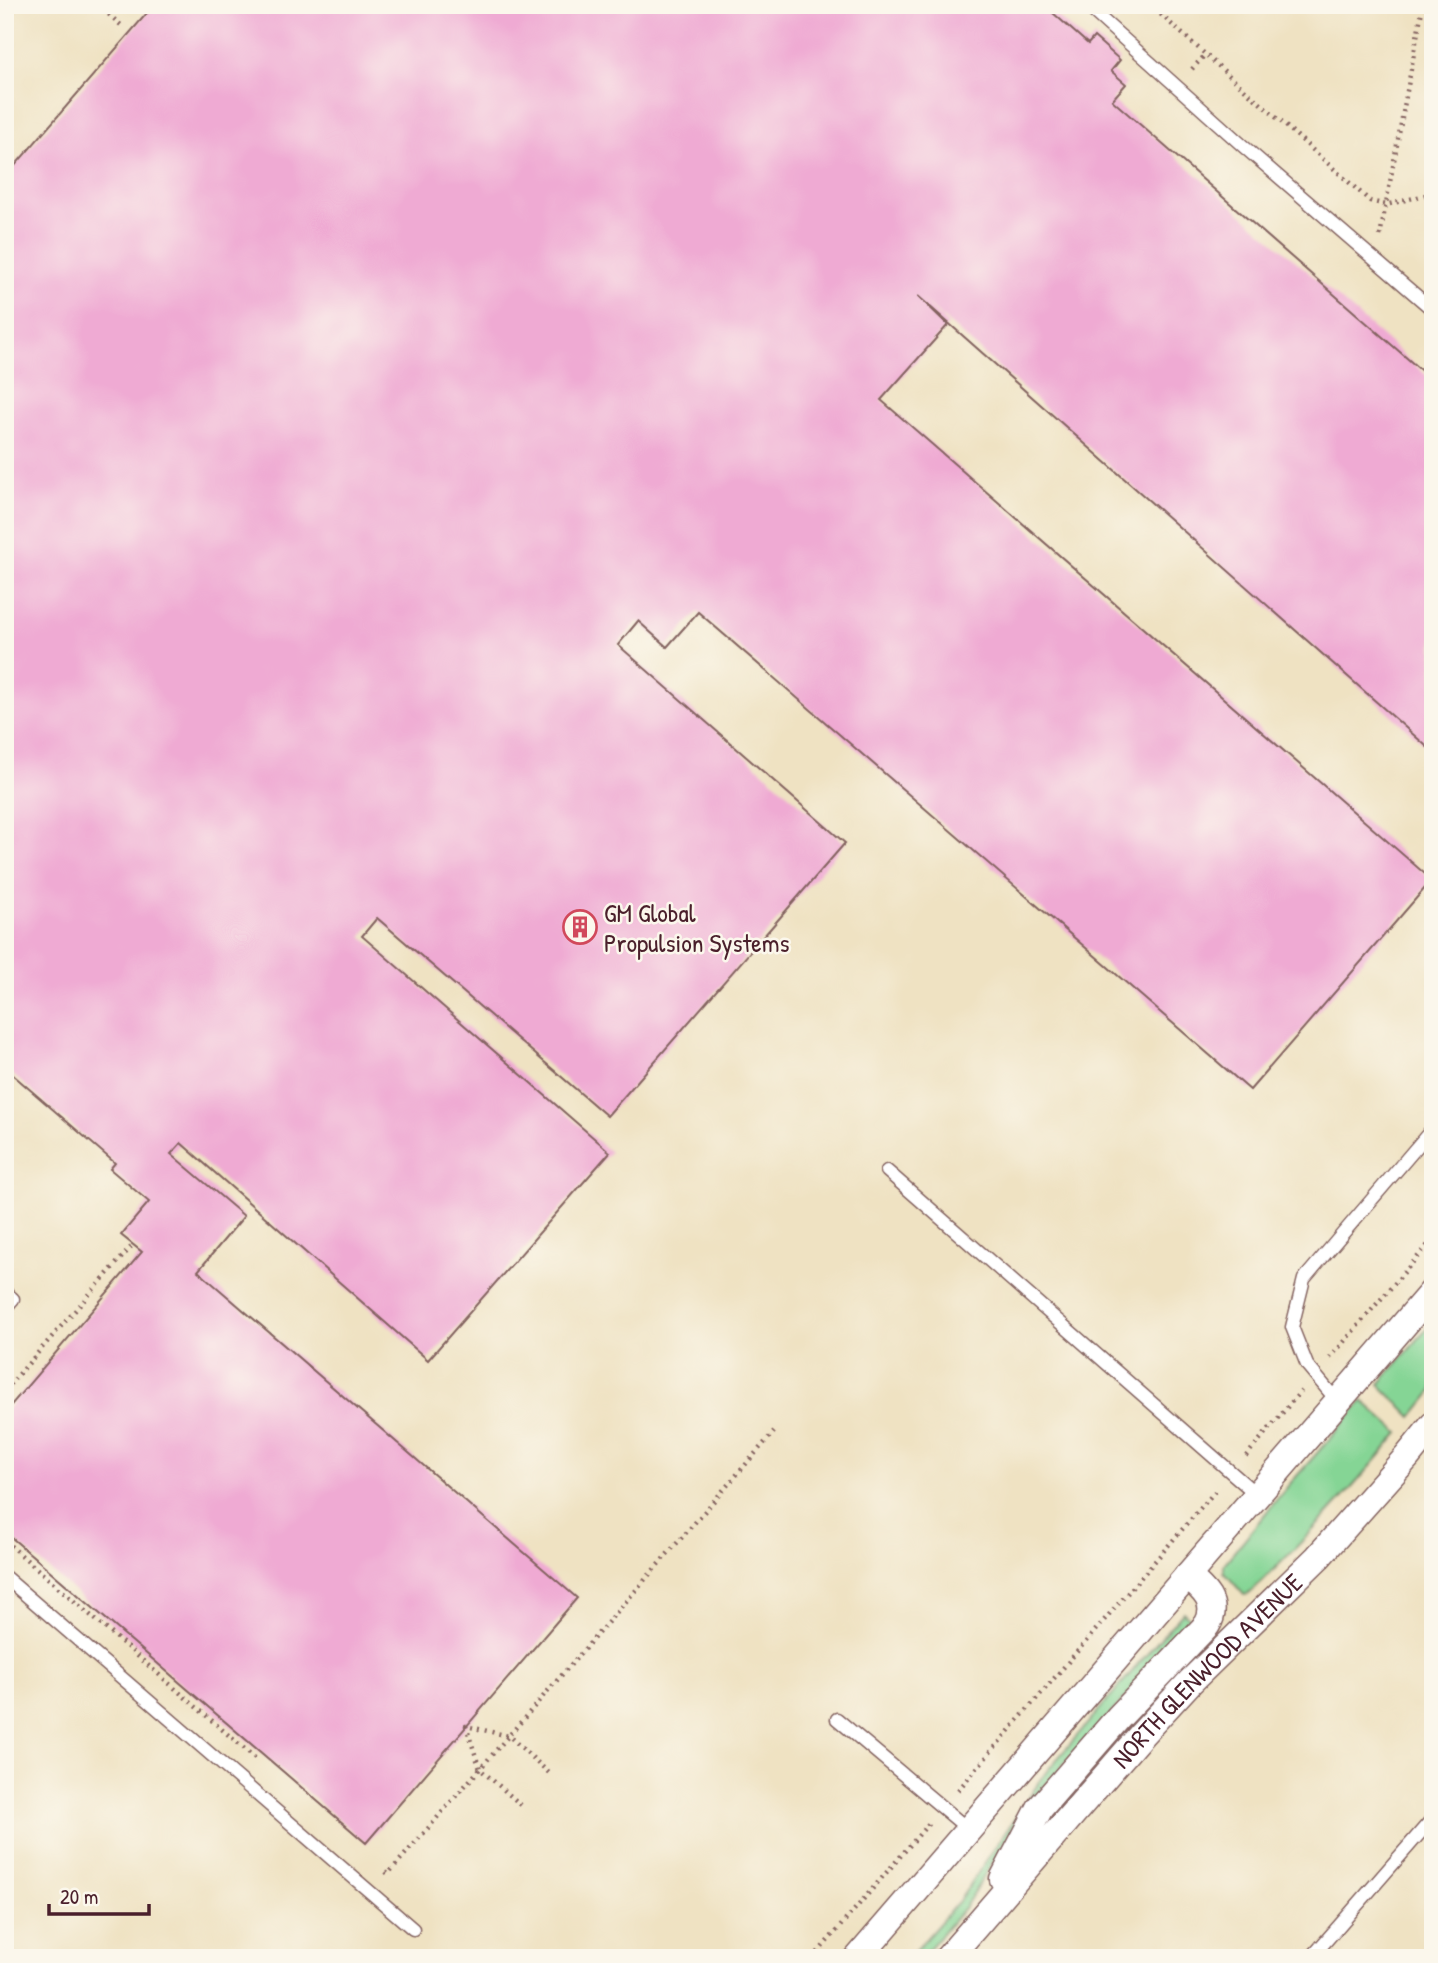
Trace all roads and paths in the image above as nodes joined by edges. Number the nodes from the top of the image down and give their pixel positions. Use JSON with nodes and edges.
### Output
{"nodes":[{"id":1,"x":98,"y":5,"type":"edge"},
{"id":2,"x":1086,"y":5,"type":"edge"},
{"id":3,"x":1150,"y":5,"type":"edge"},
{"id":4,"x":1423,"y":5,"type":"edge"},
{"id":5,"x":122,"y":26,"type":"dead end"},
{"id":6,"x":1206,"y":55,"type":"junction"},
{"id":7,"x":1192,"y":69,"type":"dead end"},
{"id":8,"x":1433,"y":193,"type":"edge"},
{"id":9,"x":1386,"y":205,"type":"junction"},
{"id":10,"x":1376,"y":261,"type":"junction"},
{"id":11,"x":1433,"y":310,"type":"edge"},
{"id":12,"x":1433,"y":1128,"type":"edge"},
{"id":13,"x":887,"y":1171,"type":"dead end"},
{"id":14,"x":1433,"y":1239,"type":"edge"},
{"id":15,"x":131,"y":1247,"type":"dead end"},
{"id":16,"x":1433,"y":1291,"type":"edge"},
{"id":17,"x":5,"y":1292,"type":"edge"},
{"id":18,"x":5,"y":1308,"type":"edge"},
{"id":19,"x":1314,"y":1376,"type":"junction"},
{"id":20,"x":5,"y":1390,"type":"edge"},
{"id":21,"x":1337,"y":1401,"type":"junction"},
{"id":22,"x":1433,"y":1425,"type":"edge"},
{"id":23,"x":774,"y":1432,"type":"dead end"},
{"id":24,"x":1231,"y":1473,"type":"junction"},
{"id":25,"x":1256,"y":1494,"type":"junction"},
{"id":26,"x":5,"y":1541,"type":"edge"},
{"id":27,"x":1187,"y":1576,"type":"junction"},
{"id":28,"x":5,"y":1577,"type":"edge"},
{"id":29,"x":837,"y":1719,"type":"dead end"},
{"id":30,"x":509,"y":1737,"type":"junction"},
{"id":31,"x":264,"y":1766,"type":"dead end"},
{"id":32,"x":480,"y":1769,"type":"junction"},
{"id":33,"x":549,"y":1773,"type":"dead end"},
{"id":34,"x":521,"y":1805,"type":"dead end"},
{"id":35,"x":943,"y":1808,"type":"junction"},
{"id":36,"x":1433,"y":1818,"type":"edge"},
{"id":37,"x":969,"y":1830,"type":"junction"},
{"id":38,"x":378,"y":1865,"type":"dead end"},
{"id":39,"x":983,"y":1917,"type":"junction"},
{"id":40,"x":413,"y":1929,"type":"dead end"},
{"id":41,"x":813,"y":1958,"type":"edge"},
{"id":42,"x":858,"y":1958,"type":"edge"},
{"id":43,"x":948,"y":1958,"type":"edge"},
{"id":44,"x":1311,"y":1958,"type":"edge"}],
"edges":[{"from":1,"to":5,"type":"path"},
{"from":2,"to":10,"type":"lane"},
{"from":3,"to":6,"type":"path"},
{"from":4,"to":9,"type":"path"},
{"from":6,"to":7,"type":"path"},
{"from":6,"to":9,"type":"path"},
{"from":8,"to":9,"type":"path"},
{"from":9,"to":10,"type":"path"},
{"from":10,"to":11,"type":"lane"},
{"from":12,"to":19,"type":"lane"},
{"from":13,"to":24,"type":"lane"},
{"from":14,"to":19,"type":"path"},
{"from":15,"to":20,"type":"path"},
{"from":16,"to":21,"type":"street"},
{"from":17,"to":18,"type":"lane"},
{"from":19,"to":21,"type":"lane"},
{"from":19,"to":24,"type":"path"},
{"from":21,"to":25,"type":"street"},
{"from":22,"to":39,"type":"street","name":"NORTH GLENWOOD AVENUE"},
{"from":23,"to":30,"type":"path"},
{"from":24,"to":25,"type":"lane"},
{"from":24,"to":35,"type":"path"},
{"from":25,"to":27,"type":"street"},
{"from":26,"to":31,"type":"path"},
{"from":27,"to":37,"type":"street"},
{"from":27,"to":39,"type":"street","name":"NORTH GLENWOOD AVENUE"},
{"from":28,"to":40,"type":"lane"},
{"from":29,"to":35,"type":"lane"},
{"from":30,"to":32,"type":"path"},
{"from":30,"to":32,"type":"path"},
{"from":30,"to":33,"type":"path"},
{"from":32,"to":34,"type":"path"},
{"from":32,"to":38,"type":"path"},
{"from":35,"to":37,"type":"lane"},
{"from":35,"to":41,"type":"path"},
{"from":36,"to":44,"type":"lane"},
{"from":37,"to":42,"type":"street"},
{"from":39,"to":43,"type":"street","name":"NORTH GLENWOOD AVENUE"}]}
